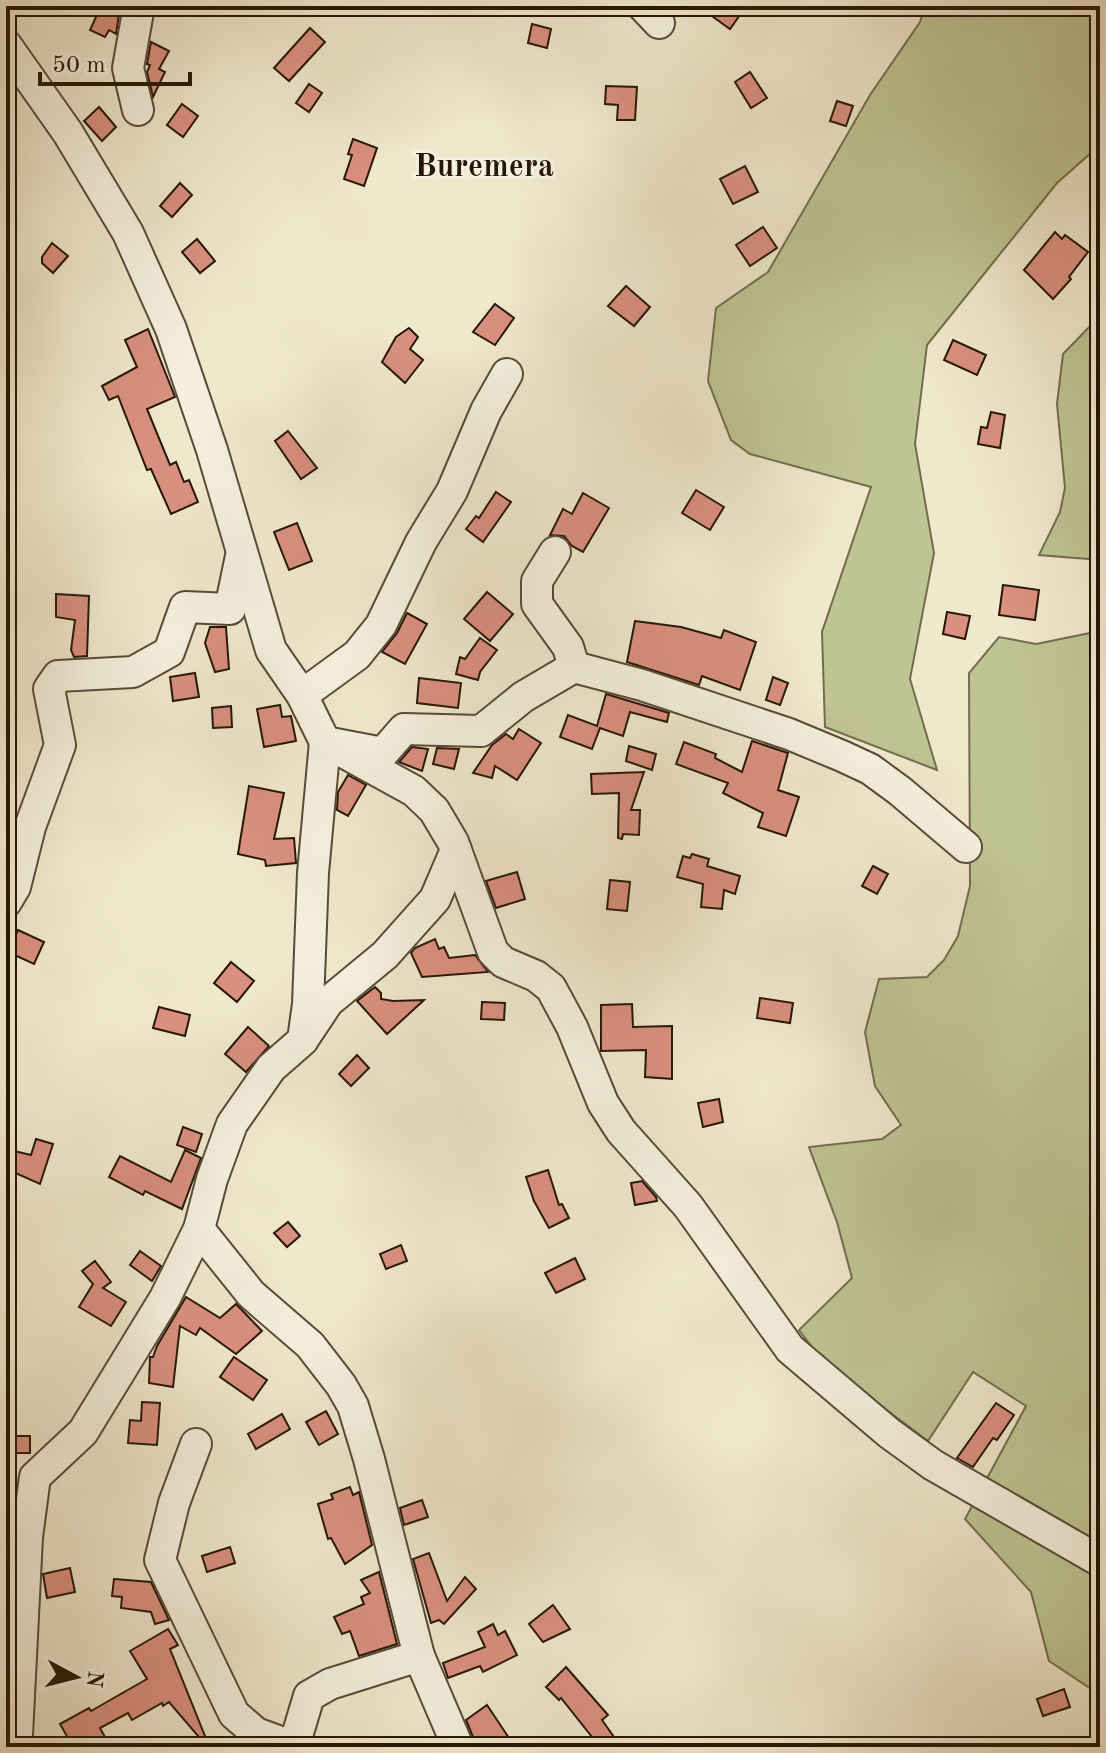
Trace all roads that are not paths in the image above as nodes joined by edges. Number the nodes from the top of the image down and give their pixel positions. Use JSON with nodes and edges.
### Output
{"nodes":[{"id":1,"x":139,"y":6,"type":"edge"},
{"id":2,"x":6,"y":45,"type":"edge"},
{"id":3,"x":138,"y":110,"type":"dead end"},
{"id":4,"x":507,"y":374,"type":"dead end"},
{"id":5,"x":555,"y":552,"type":"dead end"},
{"id":6,"x":241,"y":554,"type":"junction"},
{"id":7,"x":574,"y":667,"type":"junction"},
{"id":8,"x":302,"y":695,"type":"junction"},
{"id":9,"x":325,"y":742,"type":"junction"},
{"id":10,"x":966,"y":847,"type":"dead end"},
{"id":11,"x":456,"y":850,"type":"junction"},
{"id":12,"x":6,"y":902,"type":"edge"},
{"id":13,"x":303,"y":1040,"type":"junction"},
{"id":14,"x":199,"y":1229,"type":"junction"},
{"id":15,"x":196,"y":1444,"type":"dead end"},
{"id":16,"x":1100,"y":1561,"type":"edge"},
{"id":17,"x":419,"y":1656,"type":"junction"},
{"id":18,"x":19,"y":1700,"type":"junction"},
{"id":19,"x":287,"y":1745,"type":"edge"},
{"id":20,"x":14,"y":1747,"type":"edge"},
{"id":21,"x":39,"y":1747,"type":"edge"},
{"id":22,"x":458,"y":1747,"type":"edge"}],
"edges":[{"from":1,"to":3,"type":"street"},
{"from":2,"to":6,"type":"street"},
{"from":4,"to":8,"type":"street"},
{"from":5,"to":7,"type":"street"},
{"from":6,"to":8,"type":"street"},
{"from":6,"to":12,"type":"street"},
{"from":7,"to":9,"type":"street"},
{"from":7,"to":10,"type":"street"},
{"from":8,"to":9,"type":"street"},
{"from":9,"to":11,"type":"street"},
{"from":9,"to":13,"type":"street"},
{"from":11,"to":13,"type":"street"},
{"from":11,"to":16,"type":"street"},
{"from":13,"to":14,"type":"street"},
{"from":14,"to":17,"type":"street"},
{"from":14,"to":18,"type":"street"},
{"from":15,"to":19,"type":"street"},
{"from":17,"to":19,"type":"street"},
{"from":17,"to":22,"type":"street"},
{"from":18,"to":20,"type":"street"},
{"from":18,"to":21,"type":"street"}]}
